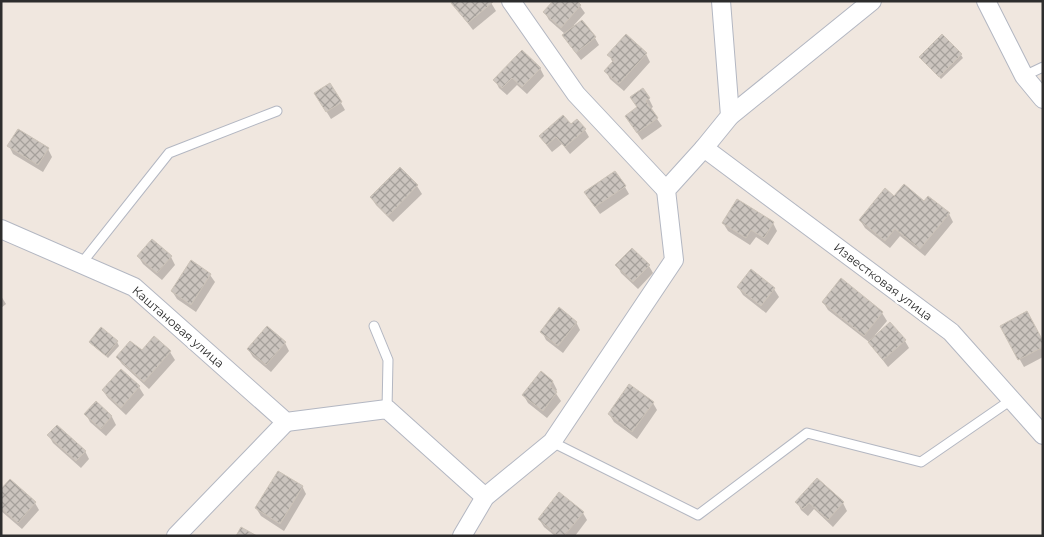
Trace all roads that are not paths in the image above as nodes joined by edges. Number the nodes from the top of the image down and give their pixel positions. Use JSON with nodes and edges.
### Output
{"nodes":[{"id":1,"x":511,"y":1,"type":"edge"},
{"id":2,"x":721,"y":1,"type":"edge"},
{"id":3,"x":986,"y":1,"type":"edge"},
{"id":4,"x":864,"y":4,"type":"edge"},
{"id":5,"x":1043,"y":67,"type":"edge"},
{"id":6,"x":1024,"y":76,"type":"junction"},
{"id":7,"x":1043,"y":99,"type":"edge"},
{"id":8,"x":278,"y":111,"type":"dead end"},
{"id":9,"x":730,"y":116,"type":"junction"},
{"id":10,"x":704,"y":148,"type":"junction"},
{"id":11,"x":666,"y":190,"type":"junction"},
{"id":12,"x":1,"y":229,"type":"edge"},
{"id":13,"x":81,"y":264,"type":"junction"},
{"id":14,"x":374,"y":326,"type":"dead end"},
{"id":15,"x":1011,"y":400,"type":"junction"},
{"id":16,"x":387,"y":409,"type":"junction"},
{"id":17,"x":286,"y":422,"type":"junction"},
{"id":18,"x":1043,"y":436,"type":"edge"},
{"id":19,"x":552,"y":442,"type":"junction"},
{"id":20,"x":485,"y":497,"type":"junction"},
{"id":21,"x":176,"y":536,"type":"edge"},
{"id":22,"x":462,"y":536,"type":"edge"}],
"edges":[{"from":1,"to":11,"type":"street"},
{"from":2,"to":9,"type":"street"},
{"from":3,"to":6,"type":"street"},
{"from":4,"to":9,"type":"street"},
{"from":5,"to":6,"type":"lane"},
{"from":6,"to":7,"type":"street"},
{"from":8,"to":13,"type":"lane"},
{"from":9,"to":10,"type":"street"},
{"from":10,"to":11,"type":"street"},
{"from":10,"to":15,"type":"street","name":"Известковая улица"},
{"from":11,"to":19,"type":"street"},
{"from":12,"to":13,"type":"street","name":"Каштановая улица"},
{"from":13,"to":17,"type":"street","name":"Каштановая улица"},
{"from":14,"to":16,"type":"lane"},
{"from":15,"to":18,"type":"street","name":"Известковая улица"},
{"from":15,"to":19,"type":"lane"},
{"from":16,"to":17,"type":"street"},
{"from":16,"to":20,"type":"street"},
{"from":17,"to":21,"type":"street"},
{"from":19,"to":20,"type":"street"},
{"from":20,"to":22,"type":"street"}]}
